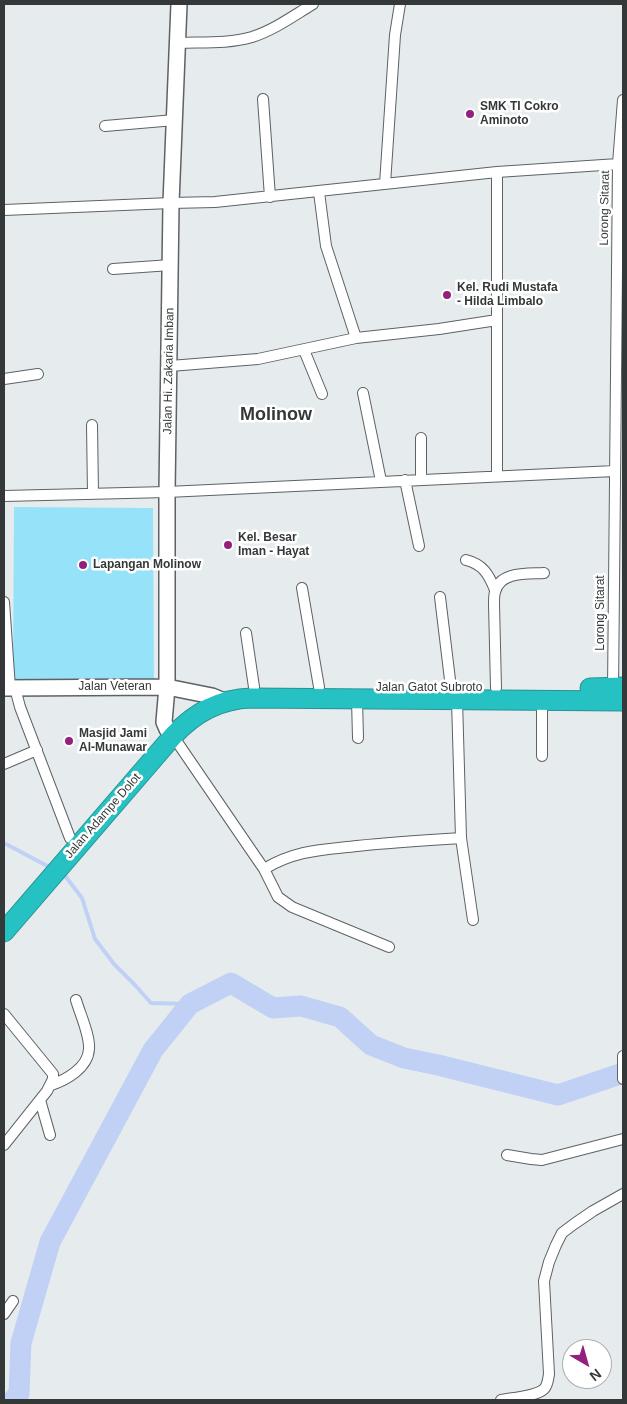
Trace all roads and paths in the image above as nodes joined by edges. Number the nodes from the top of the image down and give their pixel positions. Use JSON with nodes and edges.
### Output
{"nodes":[{"id":1,"x":179,"y":4,"type":"edge"},
{"id":2,"x":312,"y":4,"type":"edge"},
{"id":3,"x":400,"y":4,"type":"edge"},
{"id":4,"x":178,"y":43,"type":"junction"},
{"id":5,"x":263,"y":99,"type":"dead end"},
{"id":6,"x":623,"y":100,"type":"edge"},
{"id":7,"x":175,"y":120,"type":"junction"},
{"id":8,"x":105,"y":126,"type":"dead end"},
{"id":9,"x":618,"y":164,"type":"junction"},
{"id":10,"x":497,"y":172,"type":"junction"},
{"id":11,"x":385,"y":184,"type":"junction"},
{"id":12,"x":319,"y":192,"type":"junction"},
{"id":13,"x":270,"y":197,"type":"junction"},
{"id":14,"x":171,"y":203,"type":"junction"},
{"id":15,"x":4,"y":210,"type":"edge"},
{"id":16,"x":171,"y":265,"type":"junction"},
{"id":17,"x":113,"y":269,"type":"dead end"},
{"id":18,"x":620,"y":272,"type":"edge"},
{"id":19,"x":497,"y":320,"type":"junction"},
{"id":20,"x":356,"y":338,"type":"junction"},
{"id":21,"x":619,"y":348,"type":"edge"},
{"id":22,"x":304,"y":350,"type":"junction"},
{"id":23,"x":170,"y":366,"type":"junction"},
{"id":24,"x":38,"y":374,"type":"dead end"},
{"id":25,"x":4,"y":379,"type":"edge"},
{"id":26,"x":364,"y":393,"type":"dead end"},
{"id":27,"x":322,"y":394,"type":"dead end"},
{"id":28,"x":92,"y":424,"type":"dead end"},
{"id":29,"x":422,"y":438,"type":"dead end"},
{"id":30,"x":615,"y":471,"type":"junction"},
{"id":31,"x":497,"y":476,"type":"junction"},
{"id":32,"x":406,"y":480,"type":"junction"},
{"id":33,"x":421,"y":480,"type":"junction"},
{"id":34,"x":381,"y":481,"type":"junction"},
{"id":35,"x":167,"y":492,"type":"junction"},
{"id":36,"x":94,"y":494,"type":"junction"},
{"id":37,"x":4,"y":496,"type":"edge"},
{"id":38,"x":419,"y":546,"type":"dead end"},
{"id":39,"x":466,"y":560,"type":"dead end"},
{"id":40,"x":544,"y":573,"type":"dead end"},
{"id":41,"x":302,"y":588,"type":"dead end"},
{"id":42,"x":495,"y":590,"type":"junction"},
{"id":43,"x":440,"y":597,"type":"dead end"},
{"id":44,"x":4,"y":602,"type":"edge"},
{"id":45,"x":246,"y":633,"type":"dead end"},
{"id":46,"x":167,"y":687,"type":"junction"},
{"id":47,"x":254,"y":687,"type":"junction"},
{"id":48,"x":9,"y":688,"type":"edge"},
{"id":49,"x":496,"y":688,"type":"junction"},
{"id":50,"x":307,"y":691,"type":"junction"},
{"id":51,"x":454,"y":694,"type":"junction"},
{"id":52,"x":618,"y":694,"type":"edge"},
{"id":53,"x":227,"y":696,"type":"junction"},
{"id":54,"x":357,"y":699,"type":"junction"},
{"id":55,"x":542,"y":700,"type":"junction"},
{"id":56,"x":170,"y":732,"type":"junction"},
{"id":57,"x":358,"y":738,"type":"dead end"},
{"id":58,"x":37,"y":750,"type":"junction"},
{"id":59,"x":542,"y":756,"type":"dead end"},
{"id":60,"x":4,"y":764,"type":"edge"},
{"id":61,"x":70,"y":838,"type":"junction"},
{"id":62,"x":461,"y":838,"type":"junction"},
{"id":63,"x":59,"y":858,"type":"junction"},
{"id":64,"x":264,"y":870,"type":"junction"},
{"id":65,"x":45,"y":875,"type":"junction"},
{"id":66,"x":4,"y":916,"type":"edge"},
{"id":67,"x":473,"y":920,"type":"dead end"},
{"id":68,"x":4,"y":932,"type":"edge"},
{"id":69,"x":389,"y":947,"type":"dead end"},
{"id":70,"x":76,"y":1000,"type":"dead end"},
{"id":71,"x":4,"y":1014,"type":"edge"},
{"id":72,"x":623,"y":1057,"type":"edge"},
{"id":73,"x":623,"y":1080,"type":"edge"},
{"id":74,"x":51,"y":1085,"type":"junction"},
{"id":75,"x":40,"y":1100,"type":"junction"},
{"id":76,"x":50,"y":1135,"type":"dead end"},
{"id":77,"x":623,"y":1139,"type":"edge"},
{"id":78,"x":4,"y":1145,"type":"edge"},
{"id":79,"x":507,"y":1155,"type":"dead end"},
{"id":80,"x":623,"y":1194,"type":"edge"},
{"id":81,"x":14,"y":1301,"type":"dead end"},
{"id":82,"x":4,"y":1314,"type":"edge"},
{"id":83,"x":501,"y":1400,"type":"edge"}],
"edges":[{"from":1,"to":4,"type":"main road","name":"Jalan Hi. Zakaria Imban"},
{"from":2,"to":4,"type":"street"},
{"from":3,"to":11,"type":"street"},
{"from":4,"to":7,"type":"main road","name":"Jalan Hi. Zakaria Imban"},
{"from":5,"to":13,"type":"street"},
{"from":6,"to":9,"type":"street"},
{"from":7,"to":8,"type":"street"},
{"from":7,"to":14,"type":"main road","name":"Jalan Hi. Zakaria Imban"},
{"from":9,"to":10,"type":"street","name":"Lorong Sitarat"},
{"from":9,"to":18,"type":"street","name":"Lorong Sitarat"},
{"from":10,"to":11,"type":"street","name":"Lorong Sitarat"},
{"from":10,"to":19,"type":"street"},
{"from":11,"to":12,"type":"street","name":"Lorong Sitarat"},
{"from":12,"to":13,"type":"street","name":"Lorong Sitarat"},
{"from":12,"to":20,"type":"street"},
{"from":13,"to":14,"type":"street","name":"Lorong Sitarat"},
{"from":14,"to":15,"type":"street","name":"Lorong Sitarat"},
{"from":14,"to":16,"type":"main road","name":"Jalan Hi. Zakaria Imban"},
{"from":16,"to":17,"type":"street"},
{"from":16,"to":23,"type":"main road","name":"Jalan Hi. Zakaria Imban"},
{"from":18,"to":21,"type":"street","name":"Lorong Sitarat"},
{"from":19,"to":20,"type":"street"},
{"from":19,"to":31,"type":"street"},
{"from":20,"to":22,"type":"street"},
{"from":21,"to":30,"type":"street","name":"Lorong Sitarat"},
{"from":22,"to":23,"type":"street"},
{"from":22,"to":27,"type":"street"},
{"from":23,"to":35,"type":"main road","name":"Jalan Hi. Zakaria Imban"},
{"from":24,"to":25,"type":"street"},
{"from":26,"to":34,"type":"street"},
{"from":28,"to":36,"type":"street"},
{"from":29,"to":33,"type":"street"},
{"from":30,"to":31,"type":"street"},
{"from":30,"to":52,"type":"street","name":"Lorong Sitarat"},
{"from":31,"to":33,"type":"street"},
{"from":32,"to":33,"type":"street"},
{"from":32,"to":34,"type":"street"},
{"from":32,"to":38,"type":"street"},
{"from":34,"to":35,"type":"street"},
{"from":35,"to":36,"type":"street"},
{"from":35,"to":46,"type":"main road","name":"Jalan Hi. Zakaria Imban"},
{"from":36,"to":37,"type":"street"},
{"from":39,"to":42,"type":"street"},
{"from":40,"to":42,"type":"street"},
{"from":41,"to":50,"type":"street"},
{"from":42,"to":49,"type":"street"},
{"from":43,"to":51,"type":"street"},
{"from":44,"to":48,"type":"street"},
{"from":45,"to":47,"type":"street"},
{"from":46,"to":48,"type":"main road","name":"Jalan Veteran"},
{"from":46,"to":53,"type":"main road","name":"Jalan Veteran"},
{"from":46,"to":56,"type":"main road","name":"Jalan Hi. Zakaria Imban"},
{"from":47,"to":50,"type":"highway","name":"Jalan Gatot Subroto"},
{"from":47,"to":53,"type":"highway","name":"Jalan Gatot Subroto"},
{"from":48,"to":58,"type":"street"},
{"from":49,"to":51,"type":"highway","name":"Jalan Gatot Subroto"},
{"from":49,"to":52,"type":"highway","name":"Jalan Gatot Subroto"},
{"from":50,"to":51,"type":"highway","name":"Jalan Gatot Subroto"},
{"from":50,"to":53,"type":"highway","name":"Jalan Gatot Subroto"},
{"from":50,"to":54,"type":"highway","name":"Jalan Gatot Subroto"},
{"from":51,"to":54,"type":"highway","name":"Jalan Gatot Subroto"},
{"from":51,"to":55,"type":"highway","name":"Jalan Gatot Subroto"},
{"from":51,"to":62,"type":"street"},
{"from":52,"to":55,"type":"highway","name":"Jalan Gatot Subroto"},
{"from":53,"to":56,"type":"highway","name":"Jalan Adampe Dolot"},
{"from":54,"to":57,"type":"street"},
{"from":55,"to":59,"type":"street"},
{"from":56,"to":61,"type":"highway","name":"Jalan Adampe Dolot"},
{"from":56,"to":63,"type":"highway","name":"Jalan Adampe Dolot"},
{"from":56,"to":64,"type":"street"},
{"from":58,"to":60,"type":"street"},
{"from":58,"to":61,"type":"street"},
{"from":61,"to":63,"type":"highway","name":"Jalan Adampe Dolot"},
{"from":62,"to":64,"type":"street"},
{"from":62,"to":67,"type":"street"},
{"from":63,"to":65,"type":"highway","name":"Jalan Adampe Dolot"},
{"from":64,"to":69,"type":"street"},
{"from":65,"to":66,"type":"highway","name":"Jalan Adampe Dolot"},
{"from":65,"to":68,"type":"highway","name":"Jalan Adampe Dolot"},
{"from":70,"to":74,"type":"street"},
{"from":71,"to":74,"type":"street"},
{"from":72,"to":73,"type":"street"},
{"from":74,"to":75,"type":"street"},
{"from":75,"to":76,"type":"street"},
{"from":75,"to":78,"type":"street"},
{"from":77,"to":79,"type":"street"},
{"from":80,"to":83,"type":"street"},
{"from":81,"to":82,"type":"street"}]}
